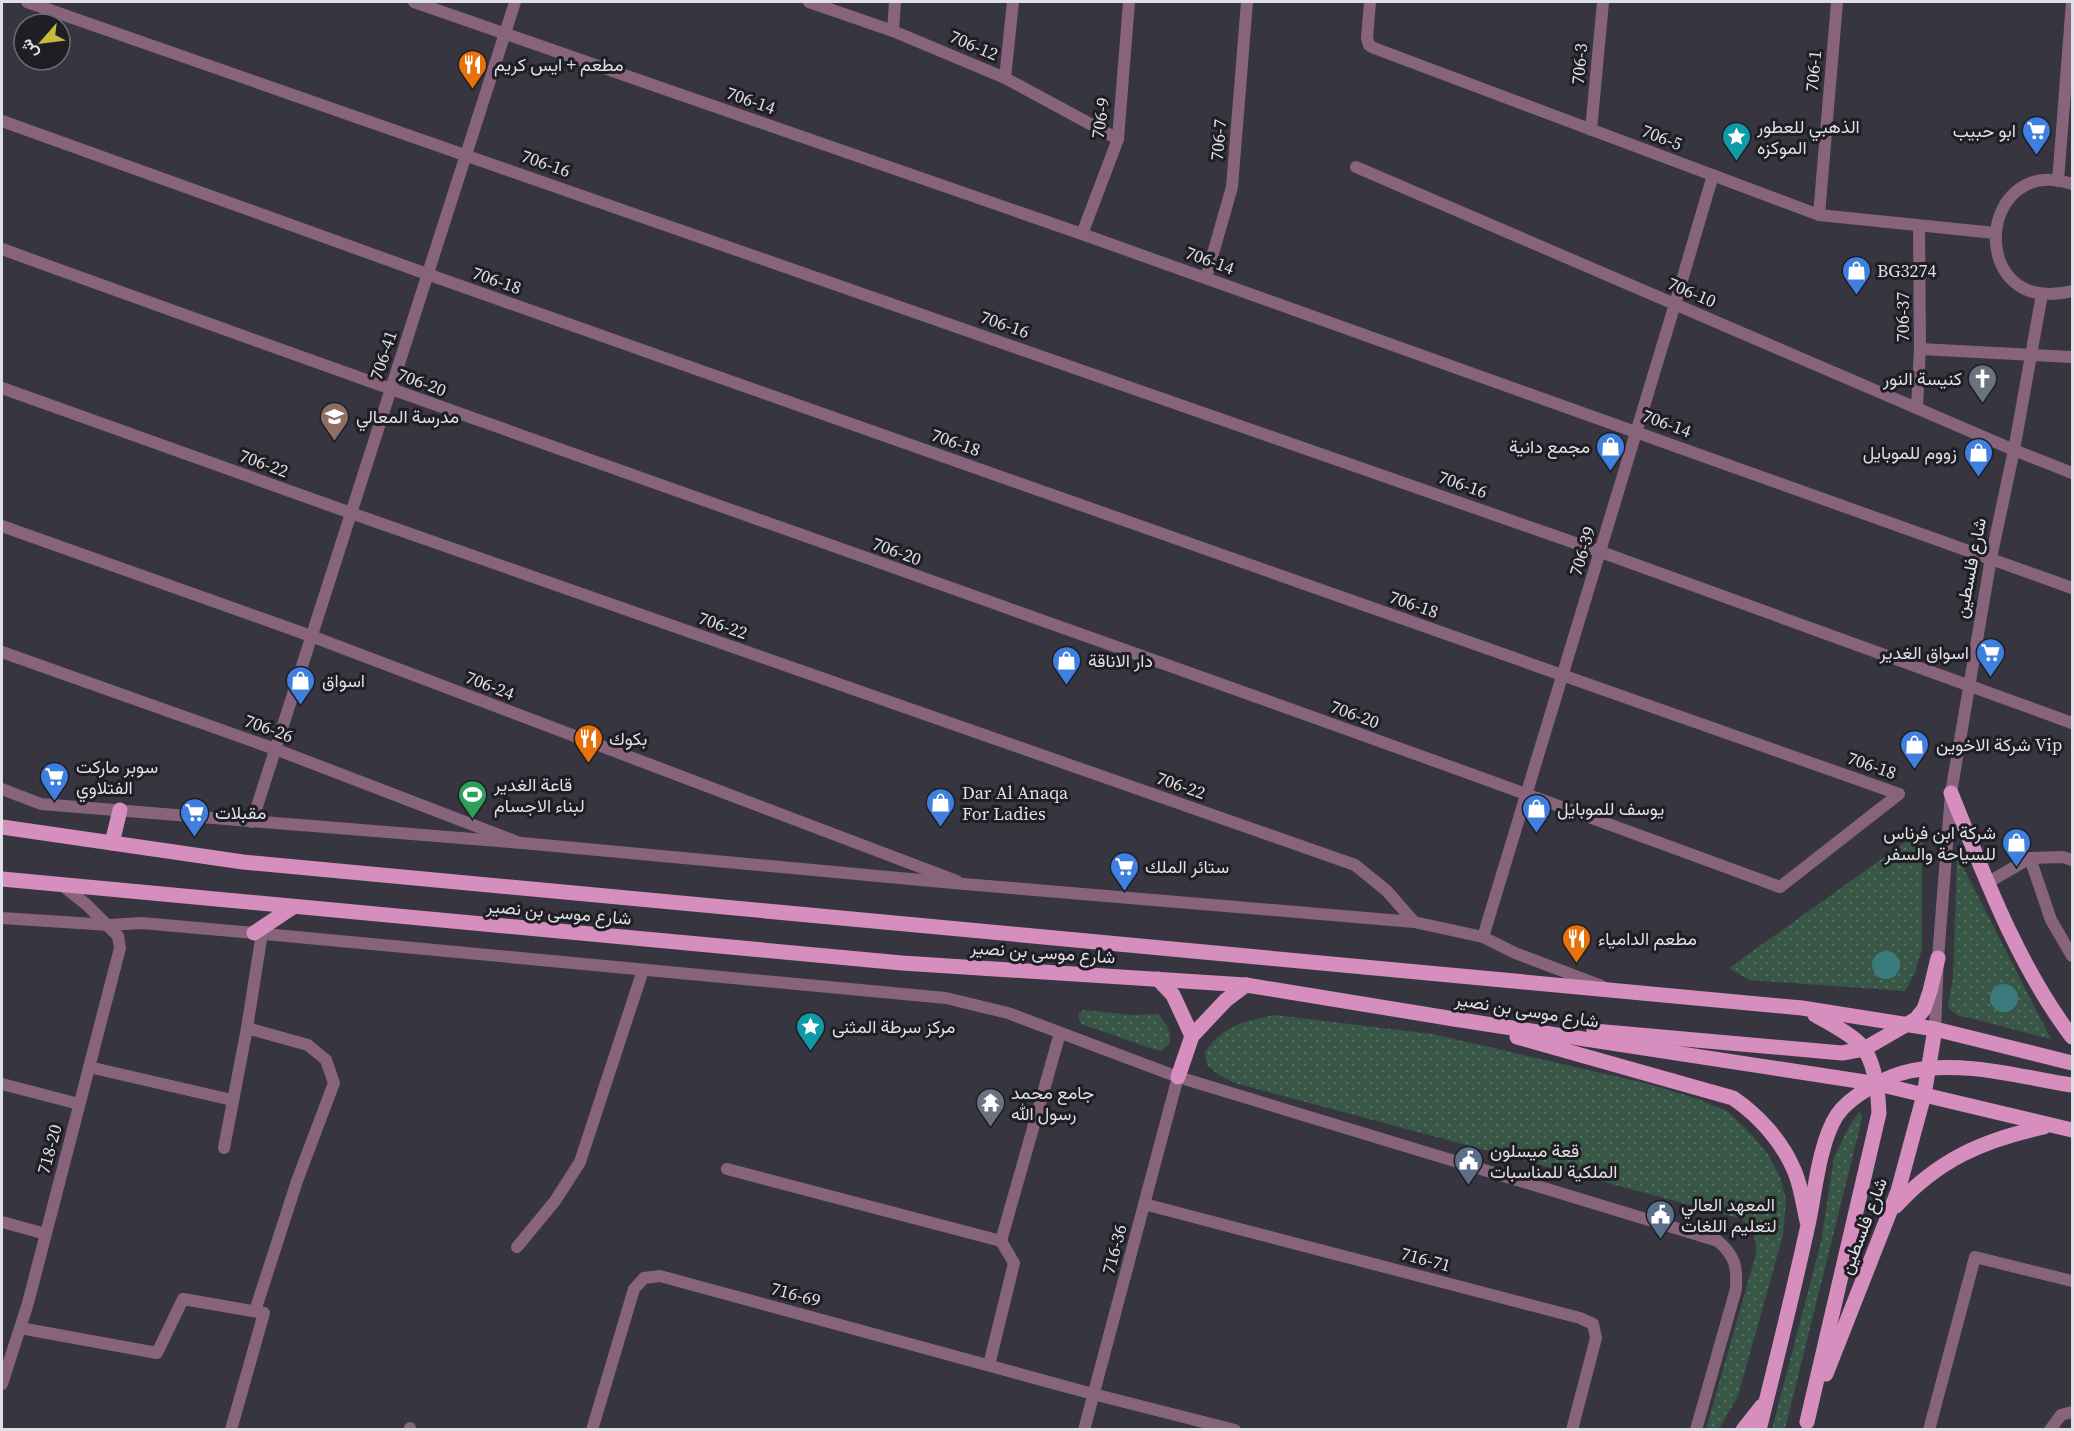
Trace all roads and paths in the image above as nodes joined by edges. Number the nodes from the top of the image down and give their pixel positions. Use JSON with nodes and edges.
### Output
{"nodes":[{"id":1,"x":27,"y":2,"type":"edge"},
{"id":2,"x":414,"y":2,"type":"edge"},
{"id":3,"x":515,"y":2,"type":"edge"},
{"id":4,"x":809,"y":2,"type":"edge"},
{"id":5,"x":895,"y":2,"type":"edge"},
{"id":6,"x":1013,"y":2,"type":"edge"},
{"id":7,"x":1129,"y":2,"type":"edge"},
{"id":8,"x":1247,"y":2,"type":"edge"},
{"id":9,"x":1370,"y":2,"type":"edge"},
{"id":10,"x":1603,"y":2,"type":"edge"},
{"id":11,"x":1837,"y":2,"type":"edge"},
{"id":12,"x":2072,"y":2,"type":"edge"},
{"id":13,"x":892,"y":31,"type":"junction"},
{"id":14,"x":505,"y":34,"type":"junction"},
{"id":15,"x":1005,"y":78,"type":"junction"},
{"id":16,"x":2,"y":121,"type":"edge"},
{"id":17,"x":1591,"y":130,"type":"junction"},
{"id":18,"x":1118,"y":139,"type":"junction"},
{"id":19,"x":466,"y":154,"type":"junction"},
{"id":20,"x":1356,"y":167,"type":"dead end"},
{"id":21,"x":1713,"y":175,"type":"junction"},
{"id":22,"x":2058,"y":181,"type":"junction"},
{"id":23,"x":2073,"y":184,"type":"edge"},
{"id":24,"x":1819,"y":215,"type":"junction"},
{"id":25,"x":1919,"y":226,"type":"junction"},
{"id":26,"x":1995,"y":233,"type":"junction"},
{"id":27,"x":1082,"y":234,"type":"junction"},
{"id":28,"x":2,"y":249,"type":"edge"},
{"id":29,"x":427,"y":274,"type":"junction"},
{"id":30,"x":1206,"y":278,"type":"junction"},
{"id":31,"x":2073,"y":291,"type":"edge"},
{"id":32,"x":2042,"y":294,"type":"junction"},
{"id":33,"x":1675,"y":304,"type":"junction"},
{"id":34,"x":1920,"y":349,"type":"junction"},
{"id":35,"x":2031,"y":354,"type":"junction"},
{"id":36,"x":2073,"y":357,"type":"edge"},
{"id":37,"x":2,"y":388,"type":"edge"},
{"id":38,"x":390,"y":390,"type":"junction"},
{"id":39,"x":1917,"y":408,"type":"junction"},
{"id":40,"x":1637,"y":431,"type":"junction"},
{"id":41,"x":2014,"y":450,"type":"junction"},
{"id":42,"x":2073,"y":473,"type":"edge"},
{"id":43,"x":351,"y":513,"type":"junction"},
{"id":44,"x":2,"y":526,"type":"edge"},
{"id":45,"x":1601,"y":552,"type":"junction"},
{"id":46,"x":1991,"y":558,"type":"junction"},
{"id":47,"x":2073,"y":588,"type":"edge"},
{"id":48,"x":311,"y":636,"type":"junction"},
{"id":49,"x":2,"y":652,"type":"edge"},
{"id":50,"x":1563,"y":675,"type":"junction"},
{"id":51,"x":1969,"y":686,"type":"junction"},
{"id":52,"x":2073,"y":723,"type":"edge"},
{"id":53,"x":275,"y":749,"type":"junction"},
{"id":54,"x":2,"y":789,"type":"edge"},
{"id":55,"x":1951,"y":793,"type":"junction"},
{"id":56,"x":1527,"y":794,"type":"junction"},
{"id":57,"x":120,"y":810,"type":"junction"},
{"id":58,"x":252,"y":822,"type":"junction"},
{"id":59,"x":2,"y":826,"type":"edge"},
{"id":60,"x":112,"y":843,"type":"junction"},
{"id":61,"x":522,"y":843,"type":"junction"},
{"id":62,"x":2030,"y":858,"type":"junction"},
{"id":63,"x":2073,"y":860,"type":"edge"},
{"id":64,"x":2,"y":879,"type":"edge"},
{"id":65,"x":1987,"y":883,"type":"junction"},
{"id":66,"x":964,"y":884,"type":"junction"},
{"id":67,"x":62,"y":885,"type":"junction"},
{"id":68,"x":1780,"y":887,"type":"joint"},
{"id":69,"x":293,"y":907,"type":"junction"},
{"id":70,"x":2,"y":918,"type":"edge"},
{"id":71,"x":1414,"y":922,"type":"junction"},
{"id":72,"x":108,"y":925,"type":"junction"},
{"id":73,"x":258,"y":933,"type":"junction"},
{"id":74,"x":1484,"y":937,"type":"junction"},
{"id":75,"x":2073,"y":956,"type":"edge"},
{"id":76,"x":1938,"y":958,"type":"junction"},
{"id":77,"x":643,"y":970,"type":"junction"},
{"id":78,"x":1158,"y":979,"type":"junction"},
{"id":79,"x":1246,"y":985,"type":"junction"},
{"id":80,"x":1608,"y":989,"type":"junction"},
{"id":81,"x":1802,"y":1008,"type":"junction"},
{"id":82,"x":1454,"y":1019,"type":"junction"},
{"id":83,"x":1907,"y":1025,"type":"junction"},
{"id":84,"x":247,"y":1028,"type":"junction"},
{"id":85,"x":1935,"y":1029,"type":"junction"},
{"id":86,"x":1060,"y":1033,"type":"junction"},
{"id":87,"x":1192,"y":1036,"type":"junction"},
{"id":88,"x":2073,"y":1037,"type":"edge"},
{"id":89,"x":1864,"y":1049,"type":"junction"},
{"id":90,"x":2073,"y":1063,"type":"edge"},
{"id":91,"x":89,"y":1067,"type":"junction"},
{"id":92,"x":1928,"y":1069,"type":"junction"},
{"id":93,"x":1178,"y":1077,"type":"junction"},
{"id":94,"x":2,"y":1084,"type":"edge"},
{"id":95,"x":1878,"y":1084,"type":"junction"},
{"id":96,"x":2073,"y":1085,"type":"edge"},
{"id":97,"x":1924,"y":1095,"type":"junction"},
{"id":98,"x":232,"y":1100,"type":"junction"},
{"id":99,"x":80,"y":1104,"type":"junction"},
{"id":100,"x":2050,"y":1126,"type":"junction"},
{"id":101,"x":2073,"y":1130,"type":"edge"},
{"id":102,"x":224,"y":1148,"type":"dead end"},
{"id":103,"x":727,"y":1169,"type":"dead end"},
{"id":104,"x":1144,"y":1204,"type":"junction"},
{"id":105,"x":1890,"y":1212,"type":"junction"},
{"id":106,"x":2,"y":1222,"type":"edge"},
{"id":107,"x":1808,"y":1225,"type":"junction"},
{"id":108,"x":46,"y":1234,"type":"junction"},
{"id":109,"x":1001,"y":1241,"type":"junction"},
{"id":110,"x":517,"y":1247,"type":"dead end"},
{"id":111,"x":2073,"y":1281,"type":"edge"},
{"id":112,"x":255,"y":1311,"type":"junction"},
{"id":113,"x":20,"y":1328,"type":"junction"},
{"id":114,"x":4,"y":1365,"type":"edge"},
{"id":115,"x":989,"y":1365,"type":"junction"},
{"id":116,"x":2,"y":1384,"type":"edge"},
{"id":117,"x":1093,"y":1394,"type":"junction"},
{"id":118,"x":1766,"y":1402,"type":"junction"},
{"id":119,"x":2073,"y":1412,"type":"edge"},
{"id":120,"x":1806,"y":1426,"type":"edge"},
{"id":121,"x":231,"y":1430,"type":"edge"},
{"id":122,"x":592,"y":1430,"type":"edge"},
{"id":123,"x":1084,"y":1430,"type":"edge"},
{"id":124,"x":1235,"y":1430,"type":"edge"},
{"id":125,"x":1572,"y":1430,"type":"edge"},
{"id":126,"x":1696,"y":1430,"type":"edge"},
{"id":127,"x":1743,"y":1430,"type":"edge"},
{"id":128,"x":1759,"y":1430,"type":"edge"},
{"id":129,"x":1929,"y":1430,"type":"edge"},
{"id":130,"x":2050,"y":1430,"type":"edge"}],
"edges":[{"from":1,"to":19,"type":"street","name":"706-16"},
{"from":2,"to":14,"type":"street","name":"706-14"},
{"from":3,"to":14,"type":"street","name":"706-41"},
{"from":4,"to":13,"type":"street","name":"706-12"},
{"from":5,"to":13,"type":"street"},
{"from":6,"to":15,"type":"street"},
{"from":7,"to":18,"type":"street","name":"706-9"},
{"from":8,"to":30,"type":"street","name":"706-7"},
{"from":9,"to":17,"type":"street","name":"706-5"},
{"from":10,"to":17,"type":"street","name":"706-3"},
{"from":11,"to":24,"type":"street","name":"706-1"},
{"from":12,"to":22,"type":"street"},
{"from":13,"to":15,"type":"street","name":"706-12"},
{"from":14,"to":19,"type":"street","name":"706-41"},
{"from":14,"to":27,"type":"street","name":"706-14"},
{"from":15,"to":18,"type":"street","name":"706-12"},
{"from":16,"to":29,"type":"street","name":"706-18"},
{"from":17,"to":21,"type":"street","name":"706-5"},
{"from":18,"to":27,"type":"street","name":"706-9"},
{"from":19,"to":29,"type":"street","name":"706-41"},
{"from":19,"to":45,"type":"street","name":"706-16"},
{"from":20,"to":33,"type":"street","name":"706-10"},
{"from":21,"to":24,"type":"street","name":"706-5"},
{"from":21,"to":33,"type":"street","name":"706-39"},
{"from":22,"to":23,"type":"street"},
{"from":22,"to":26,"type":"street"},
{"from":24,"to":25,"type":"street","name":"706-5"},
{"from":25,"to":26,"type":"street","name":"706-5"},
{"from":25,"to":34,"type":"street","name":"706-37"},
{"from":26,"to":32,"type":"street"},
{"from":27,"to":30,"type":"street","name":"706-14"},
{"from":28,"to":38,"type":"street","name":"706-20"},
{"from":29,"to":38,"type":"street","name":"706-41"},
{"from":29,"to":50,"type":"street","name":"706-18"},
{"from":30,"to":40,"type":"street","name":"706-14"},
{"from":31,"to":32,"type":"street"},
{"from":32,"to":35,"type":"street","name":"شارع فلسطين"},
{"from":33,"to":39,"type":"street","name":"706-10"},
{"from":33,"to":40,"type":"street","name":"706-39"},
{"from":34,"to":35,"type":"street"},
{"from":34,"to":39,"type":"street","name":"706-37"},
{"from":35,"to":36,"type":"street"},
{"from":35,"to":41,"type":"street","name":"شارع فلسطين"},
{"from":37,"to":43,"type":"street","name":"706-22"},
{"from":38,"to":43,"type":"street","name":"706-41"},
{"from":38,"to":56,"type":"street","name":"706-20"},
{"from":39,"to":41,"type":"street","name":"706-10"},
{"from":40,"to":45,"type":"street","name":"706-39"},
{"from":40,"to":46,"type":"street","name":"706-14"},
{"from":41,"to":42,"type":"street","name":"706-10"},
{"from":41,"to":46,"type":"street","name":"شارع فلسطين"},
{"from":43,"to":48,"type":"street","name":"706-41"},
{"from":43,"to":71,"type":"street","name":"706-22"},
{"from":44,"to":48,"type":"street","name":"706-24"},
{"from":45,"to":50,"type":"street","name":"706-39"},
{"from":45,"to":51,"type":"street","name":"706-16"},
{"from":46,"to":47,"type":"street","name":"706-14"},
{"from":46,"to":51,"type":"street","name":"شارع فلسطين"},
{"from":48,"to":53,"type":"street","name":"706-41"},
{"from":48,"to":66,"type":"street","name":"706-24"},
{"from":49,"to":53,"type":"street","name":"706-26"},
{"from":50,"to":56,"type":"street","name":"706-39"},
{"from":50,"to":68,"type":"street","name":"706-18"},
{"from":51,"to":52,"type":"street","name":"706-16"},
{"from":51,"to":55,"type":"street","name":"شارع فلسطين"},
{"from":53,"to":58,"type":"street","name":"706-41"},
{"from":53,"to":61,"type":"street","name":"706-26"},
{"from":54,"to":57,"type":"street"},
{"from":55,"to":65,"type":"main road"},
{"from":55,"to":76,"type":"street","name":"شارع فلسطين"},
{"from":56,"to":68,"type":"street","name":"706-20"},
{"from":56,"to":74,"type":"street","name":"706-39"},
{"from":57,"to":58,"type":"street"},
{"from":57,"to":60,"type":"main road"},
{"from":58,"to":61,"type":"street"},
{"from":59,"to":60,"type":"main road","name":"شارع موسى بن نصير"},
{"from":60,"to":80,"type":"main road","name":"شارع موسى بن نصير"},
{"from":61,"to":66,"type":"street"},
{"from":62,"to":63,"type":"street"},
{"from":62,"to":65,"type":"street"},
{"from":62,"to":75,"type":"street"},
{"from":64,"to":67,"type":"main road","name":"شارع موسى بن نصير"},
{"from":65,"to":88,"type":"main road"},
{"from":66,"to":71,"type":"street"},
{"from":67,"to":69,"type":"main road","name":"شارع موسى بن نصير"},
{"from":67,"to":72,"type":"street"},
{"from":69,"to":73,"type":"main road"},
{"from":69,"to":78,"type":"main road","name":"شارع موسى بن نصير"},
{"from":70,"to":72,"type":"street"},
{"from":71,"to":74,"type":"street"},
{"from":72,"to":73,"type":"street"},
{"from":72,"to":91,"type":"street","name":"718-20"},
{"from":73,"to":77,"type":"street"},
{"from":73,"to":84,"type":"street"},
{"from":74,"to":80,"type":"street"},
{"from":76,"to":83,"type":"main road"},
{"from":76,"to":85,"type":"street","name":"شارع فلسطين"},
{"from":77,"to":86,"type":"street"},
{"from":77,"to":110,"type":"street"},
{"from":78,"to":79,"type":"main road","name":"شارع موسى بن نصير"},
{"from":78,"to":87,"type":"main road"},
{"from":79,"to":82,"type":"main road","name":"شارع موسى بن نصير"},
{"from":79,"to":87,"type":"main road"},
{"from":80,"to":81,"type":"main road","name":"شارع موسى بن نصير"},
{"from":81,"to":83,"type":"main road","name":"شارع موسى بن نصير"},
{"from":81,"to":89,"type":"main road"},
{"from":82,"to":89,"type":"main road"},
{"from":82,"to":95,"type":"main road","name":"شارع موسى بن نصير"},
{"from":82,"to":107,"type":"main road"},
{"from":83,"to":85,"type":"main road","name":"شارع موسى بن نصير"},
{"from":83,"to":89,"type":"main road"},
{"from":84,"to":98,"type":"street"},
{"from":84,"to":112,"type":"street"},
{"from":85,"to":90,"type":"main road","name":"شارع موسى بن نصير"},
{"from":85,"to":92,"type":"main road","name":"شارع فلسطين"},
{"from":86,"to":93,"type":"street"},
{"from":86,"to":109,"type":"street"},
{"from":87,"to":93,"type":"main road"},
{"from":89,"to":95,"type":"main road"},
{"from":91,"to":98,"type":"street"},
{"from":91,"to":99,"type":"street","name":"718-20"},
{"from":92,"to":95,"type":"main road"},
{"from":92,"to":96,"type":"main road"},
{"from":92,"to":97,"type":"main road","name":"شارع فلسطين"},
{"from":93,"to":104,"type":"street","name":"716-36"},
{"from":93,"to":126,"type":"street"},
{"from":94,"to":99,"type":"street"},
{"from":95,"to":97,"type":"main road","name":"شارع موسى بن نصير"},
{"from":95,"to":107,"type":"main road"},
{"from":95,"to":120,"type":"main road"},
{"from":97,"to":100,"type":"main road","name":"شارع موسى بن نصير"},
{"from":97,"to":105,"type":"main road","name":"شارع فلسطين"},
{"from":98,"to":102,"type":"street"},
{"from":99,"to":108,"type":"street","name":"718-20"},
{"from":100,"to":101,"type":"main road","name":"شارع موسى بن نصير"},
{"from":100,"to":105,"type":"main road"},
{"from":103,"to":109,"type":"street"},
{"from":104,"to":117,"type":"street","name":"716-36"},
{"from":104,"to":125,"type":"street","name":"716-71"},
{"from":105,"to":120,"type":"main road","name":"شارع فلسطين"},
{"from":106,"to":108,"type":"street"},
{"from":107,"to":118,"type":"main road"},
{"from":108,"to":113,"type":"street","name":"718-20"},
{"from":109,"to":115,"type":"street"},
{"from":111,"to":129,"type":"street"},
{"from":112,"to":113,"type":"street"},
{"from":112,"to":121,"type":"street"},
{"from":113,"to":114,"type":"street","name":"718-20"},
{"from":114,"to":116,"type":"street","name":"718-20"},
{"from":115,"to":117,"type":"street","name":"716-69"},
{"from":115,"to":122,"type":"street","name":"716-69"},
{"from":117,"to":123,"type":"street","name":"716-36"},
{"from":117,"to":124,"type":"street"},
{"from":118,"to":127,"type":"main road"},
{"from":118,"to":128,"type":"main road"},
{"from":119,"to":130,"type":"street"}]}
